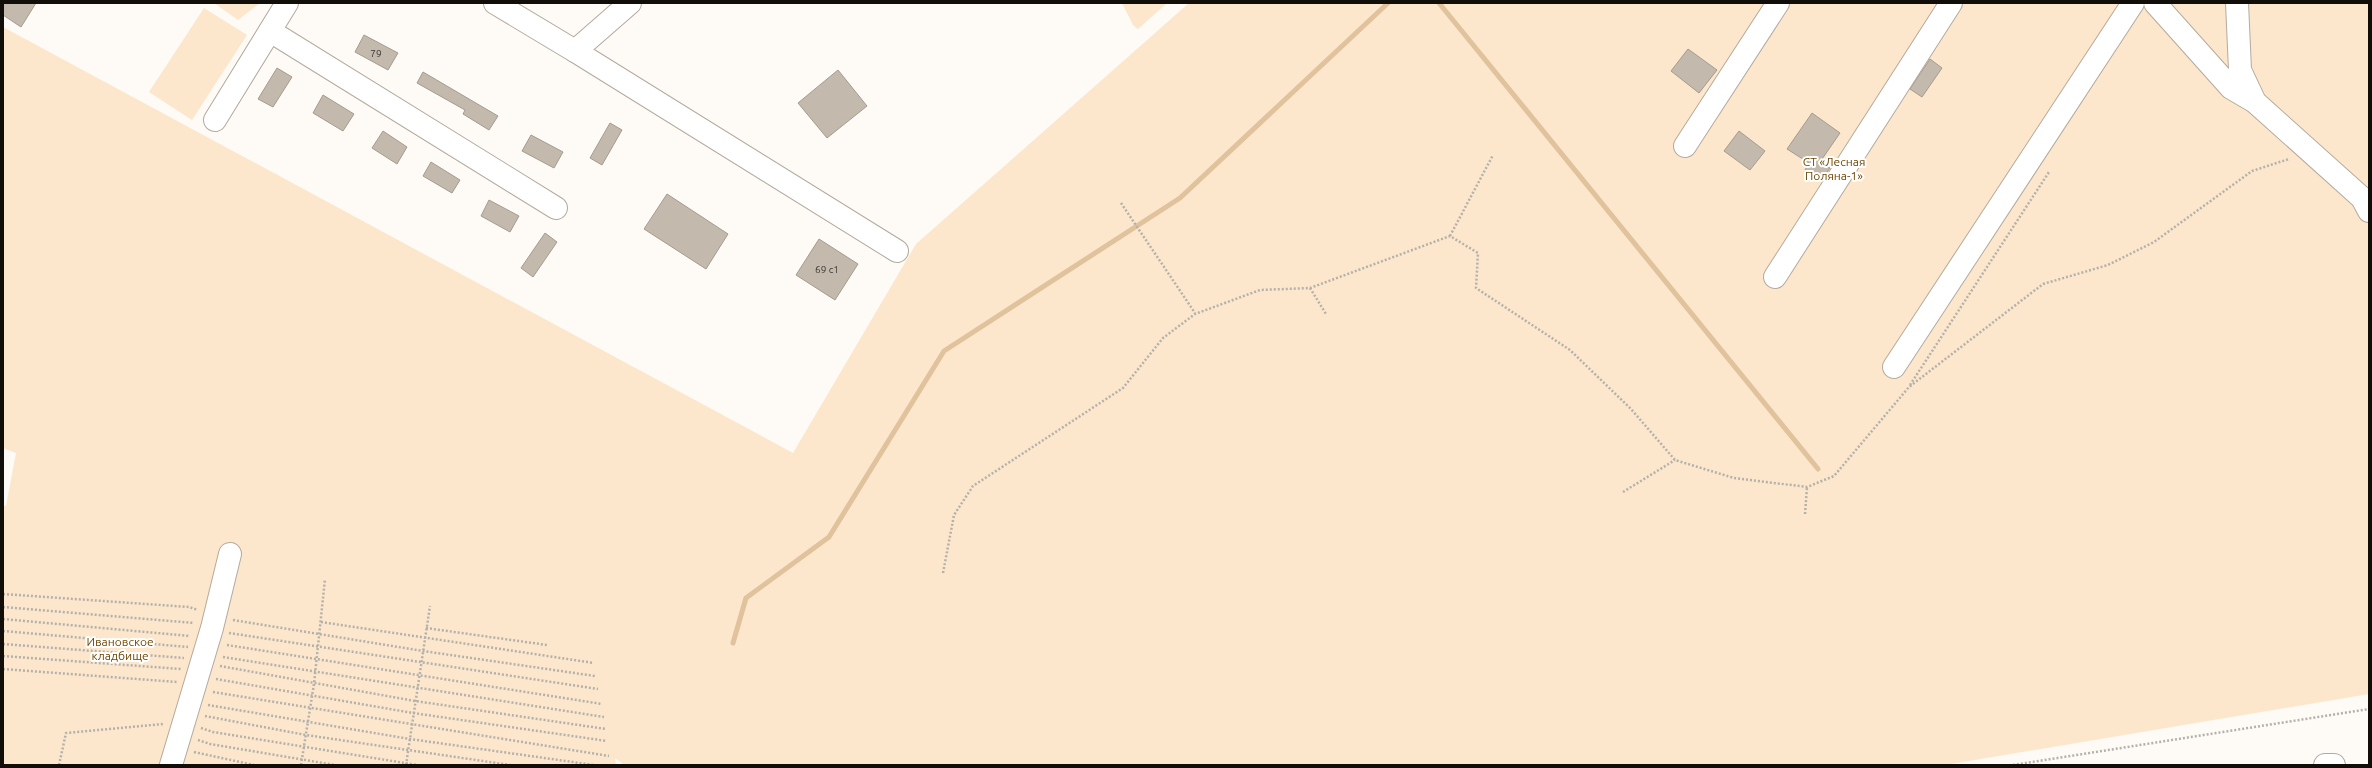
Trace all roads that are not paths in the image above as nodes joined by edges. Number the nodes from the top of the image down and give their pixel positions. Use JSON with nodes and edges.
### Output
{"nodes":[{"id":1,"x":287,"y":3,"type":"edge"},
{"id":2,"x":495,"y":3,"type":"edge"},
{"id":3,"x":630,"y":3,"type":"edge"},
{"id":4,"x":1778,"y":3,"type":"edge"},
{"id":5,"x":1951,"y":3,"type":"edge"},
{"id":6,"x":2133,"y":3,"type":"edge"},
{"id":7,"x":2155,"y":3,"type":"edge"},
{"id":8,"x":2237,"y":3,"type":"edge"},
{"id":9,"x":270,"y":31,"type":"junction"},
{"id":10,"x":575,"y":51,"type":"junction"},
{"id":11,"x":2255,"y":102,"type":"junction"},
{"id":12,"x":215,"y":120,"type":"dead end"},
{"id":13,"x":1685,"y":146,"type":"dead end"},
{"id":14,"x":2367,"y":202,"type":"edge"},
{"id":15,"x":556,"y":208,"type":"dead end"},
{"id":16,"x":897,"y":251,"type":"dead end"},
{"id":17,"x":1775,"y":277,"type":"dead end"},
{"id":18,"x":1894,"y":366,"type":"dead end"},
{"id":19,"x":230,"y":554,"type":"dead end"},
{"id":20,"x":194,"y":691,"type":"edge"},
{"id":21,"x":2325,"y":765,"type":"edge"},
{"id":22,"x":2334,"y":765,"type":"edge"}],
"edges":[{"from":1,"to":9,"type":"street"},
{"from":2,"to":10,"type":"street"},
{"from":3,"to":10,"type":"street"},
{"from":4,"to":13,"type":"street"},
{"from":5,"to":17,"type":"street"},
{"from":6,"to":18,"type":"street"},
{"from":7,"to":11,"type":"street"},
{"from":8,"to":11,"type":"street"},
{"from":9,"to":12,"type":"street"},
{"from":9,"to":15,"type":"street"},
{"from":10,"to":16,"type":"street"},
{"from":11,"to":14,"type":"street"},
{"from":19,"to":20,"type":"street"},
{"from":21,"to":22,"type":"street"}]}
